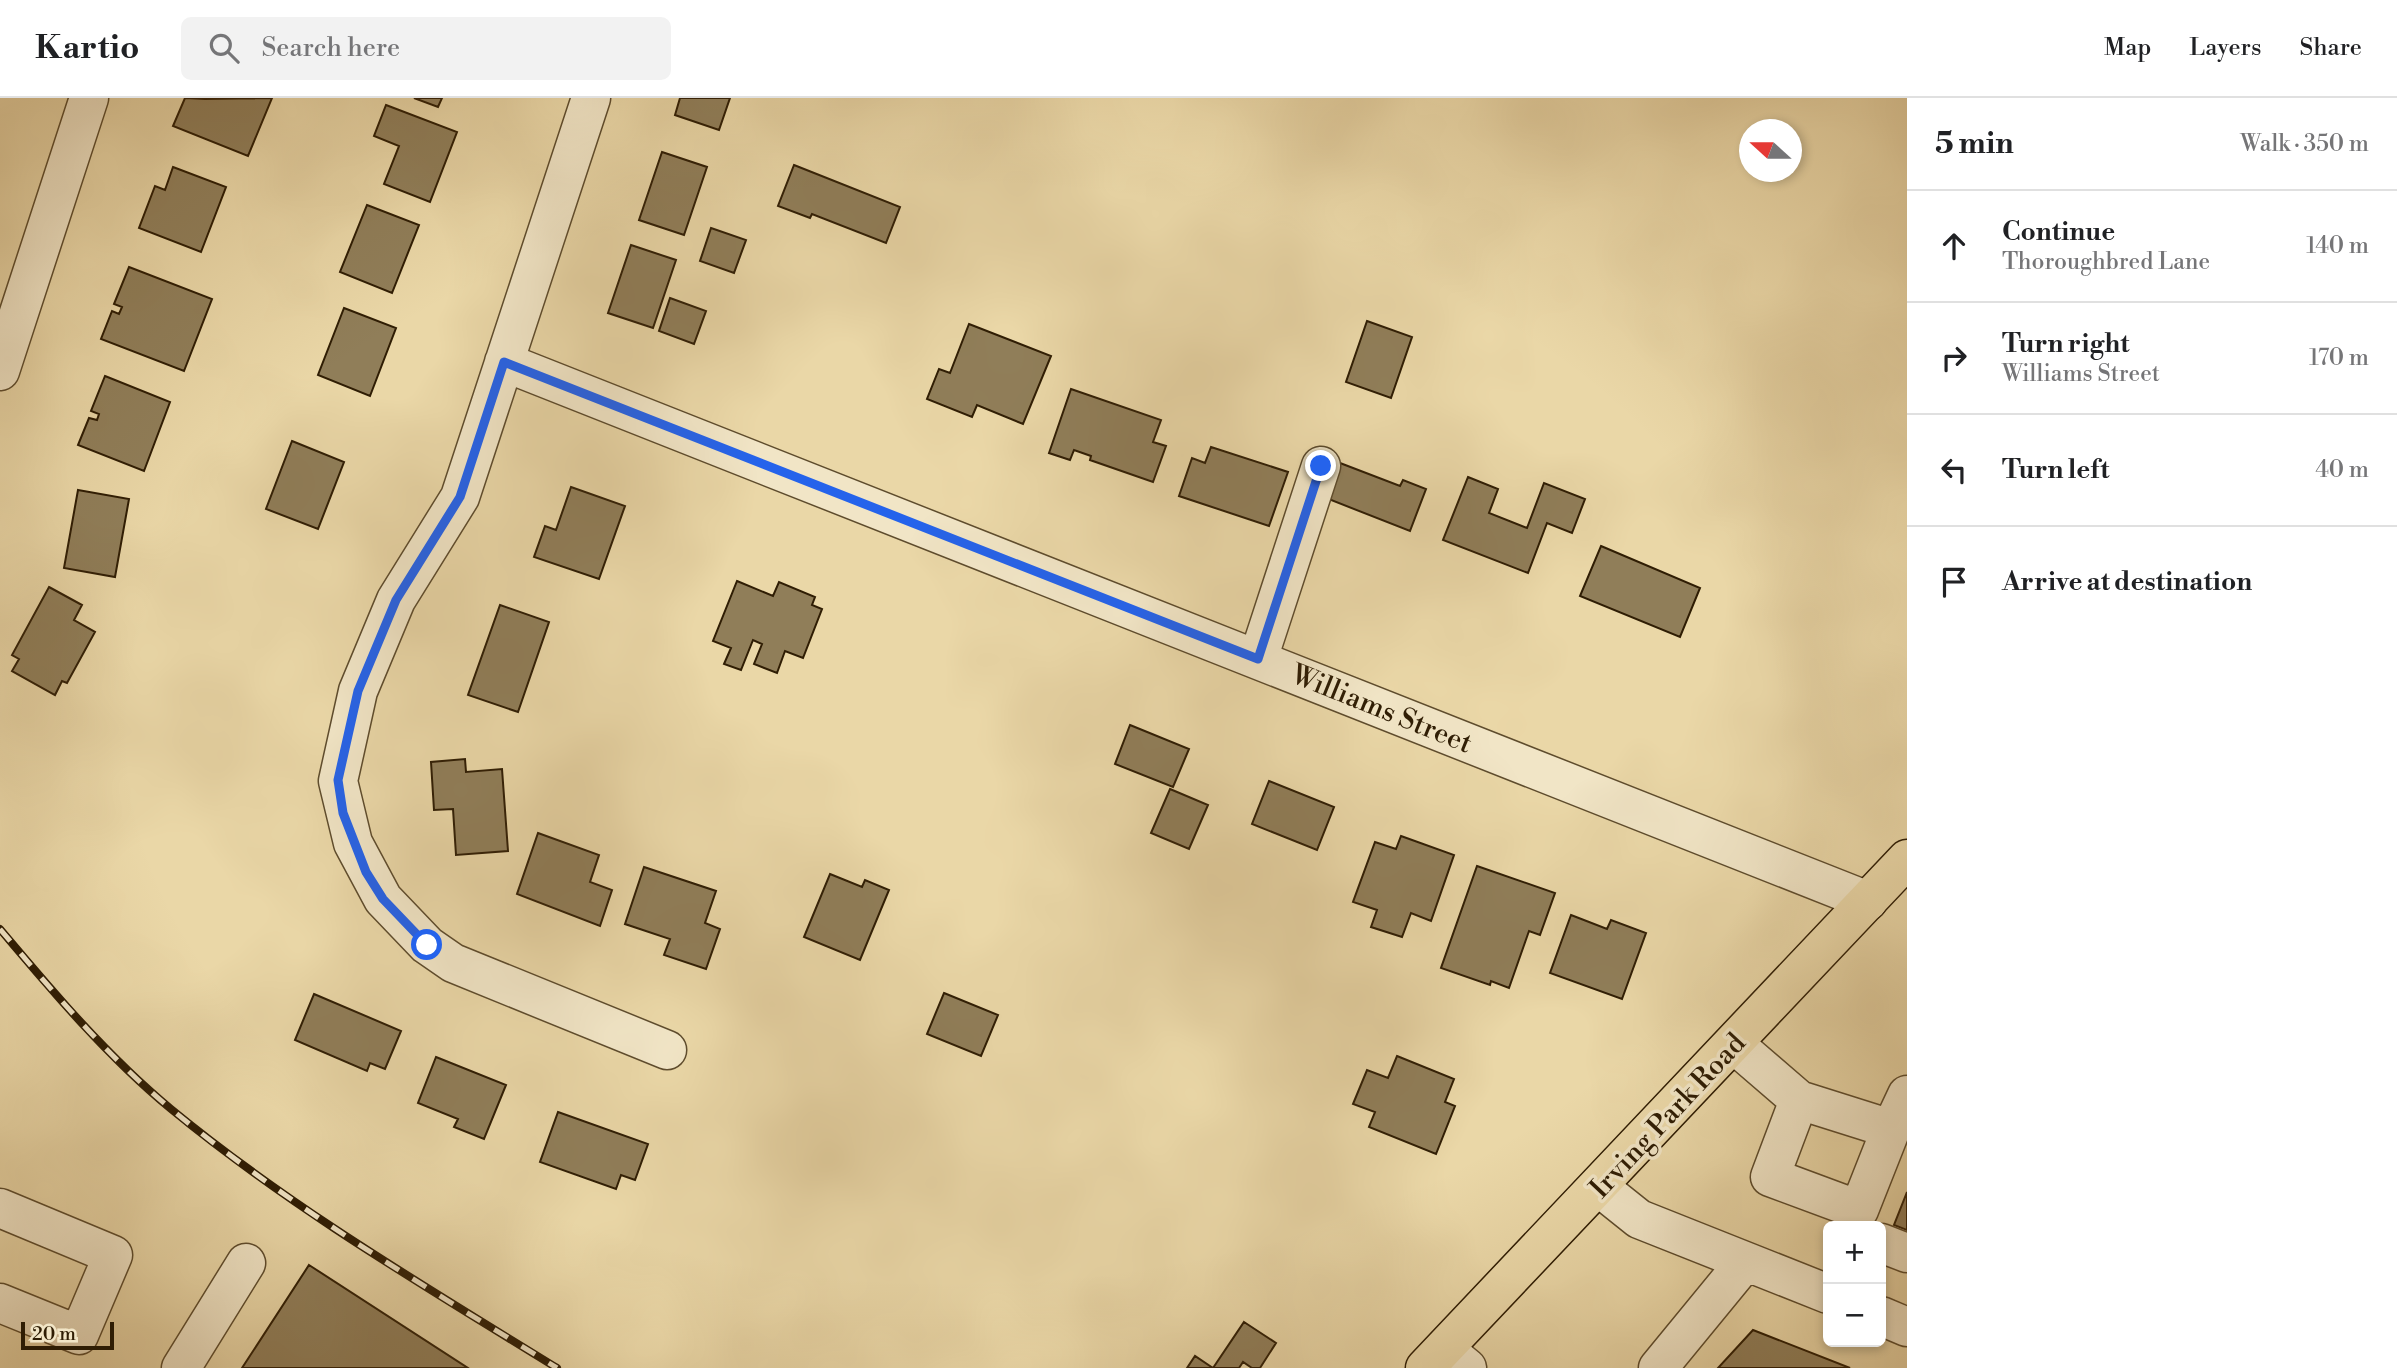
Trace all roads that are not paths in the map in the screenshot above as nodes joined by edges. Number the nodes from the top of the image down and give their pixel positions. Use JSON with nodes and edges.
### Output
{"nodes":[{"id":1,"x":89,"y":98,"type":"edge"},
{"id":2,"x":591,"y":98,"type":"edge"},
{"id":3,"x":504,"y":362,"type":"junction"},
{"id":4,"x":0,"y":371,"type":"edge"},
{"id":5,"x":1321,"y":466,"type":"dead end"},
{"id":6,"x":1258,"y":659,"type":"junction"},
{"id":7,"x":1907,"y":859,"type":"edge"},
{"id":8,"x":1868,"y":901,"type":"junction"},
{"id":9,"x":1734,"y":1044,"type":"junction"},
{"id":10,"x":667,"y":1050,"type":"dead end"},
{"id":11,"x":1907,"y":1095,"type":"edge"},
{"id":12,"x":1799,"y":1100,"type":"junction"},
{"id":13,"x":1891,"y":1129,"type":"junction"},
{"id":14,"x":1599,"y":1187,"type":"junction"},
{"id":15,"x":0,"y":1208,"type":"edge"},
{"id":16,"x":1863,"y":1218,"type":"edge"},
{"id":17,"x":1886,"y":1245,"type":"edge"},
{"id":18,"x":1907,"y":1254,"type":"edge"},
{"id":19,"x":1745,"y":1262,"type":"junction"},
{"id":20,"x":246,"y":1263,"type":"dead end"},
{"id":21,"x":1823,"y":1292,"type":"edge"},
{"id":22,"x":0,"y":1303,"type":"edge"},
{"id":23,"x":1886,"y":1318,"type":"edge"},
{"id":24,"x":1907,"y":1327,"type":"edge"},
{"id":25,"x":1445,"y":1362,"type":"edge"},
{"id":26,"x":181,"y":1368,"type":"edge"},
{"id":27,"x":1658,"y":1368,"type":"edge"}],
"edges":[{"from":1,"to":4,"type":"street"},
{"from":2,"to":3,"type":"street"},
{"from":3,"to":6,"type":"street","name":"Williams Street"},
{"from":3,"to":10,"type":"street"},
{"from":5,"to":6,"type":"street"},
{"from":6,"to":8,"type":"street","name":"Williams Street"},
{"from":7,"to":8,"type":"main road","name":"Irving Park Road"},
{"from":8,"to":9,"type":"main road","name":"Irving Park Road"},
{"from":9,"to":12,"type":"street"},
{"from":9,"to":14,"type":"main road","name":"Irving Park Road"},
{"from":11,"to":13,"type":"street"},
{"from":12,"to":13,"type":"street"},
{"from":12,"to":16,"type":"street"},
{"from":13,"to":16,"type":"street"},
{"from":14,"to":19,"type":"street"},
{"from":14,"to":25,"type":"main road","name":"Irving Park Road"},
{"from":15,"to":22,"type":"street"},
{"from":17,"to":18,"type":"street"},
{"from":19,"to":21,"type":"street"},
{"from":19,"to":27,"type":"street"},
{"from":20,"to":26,"type":"street"},
{"from":23,"to":24,"type":"street"}]}
